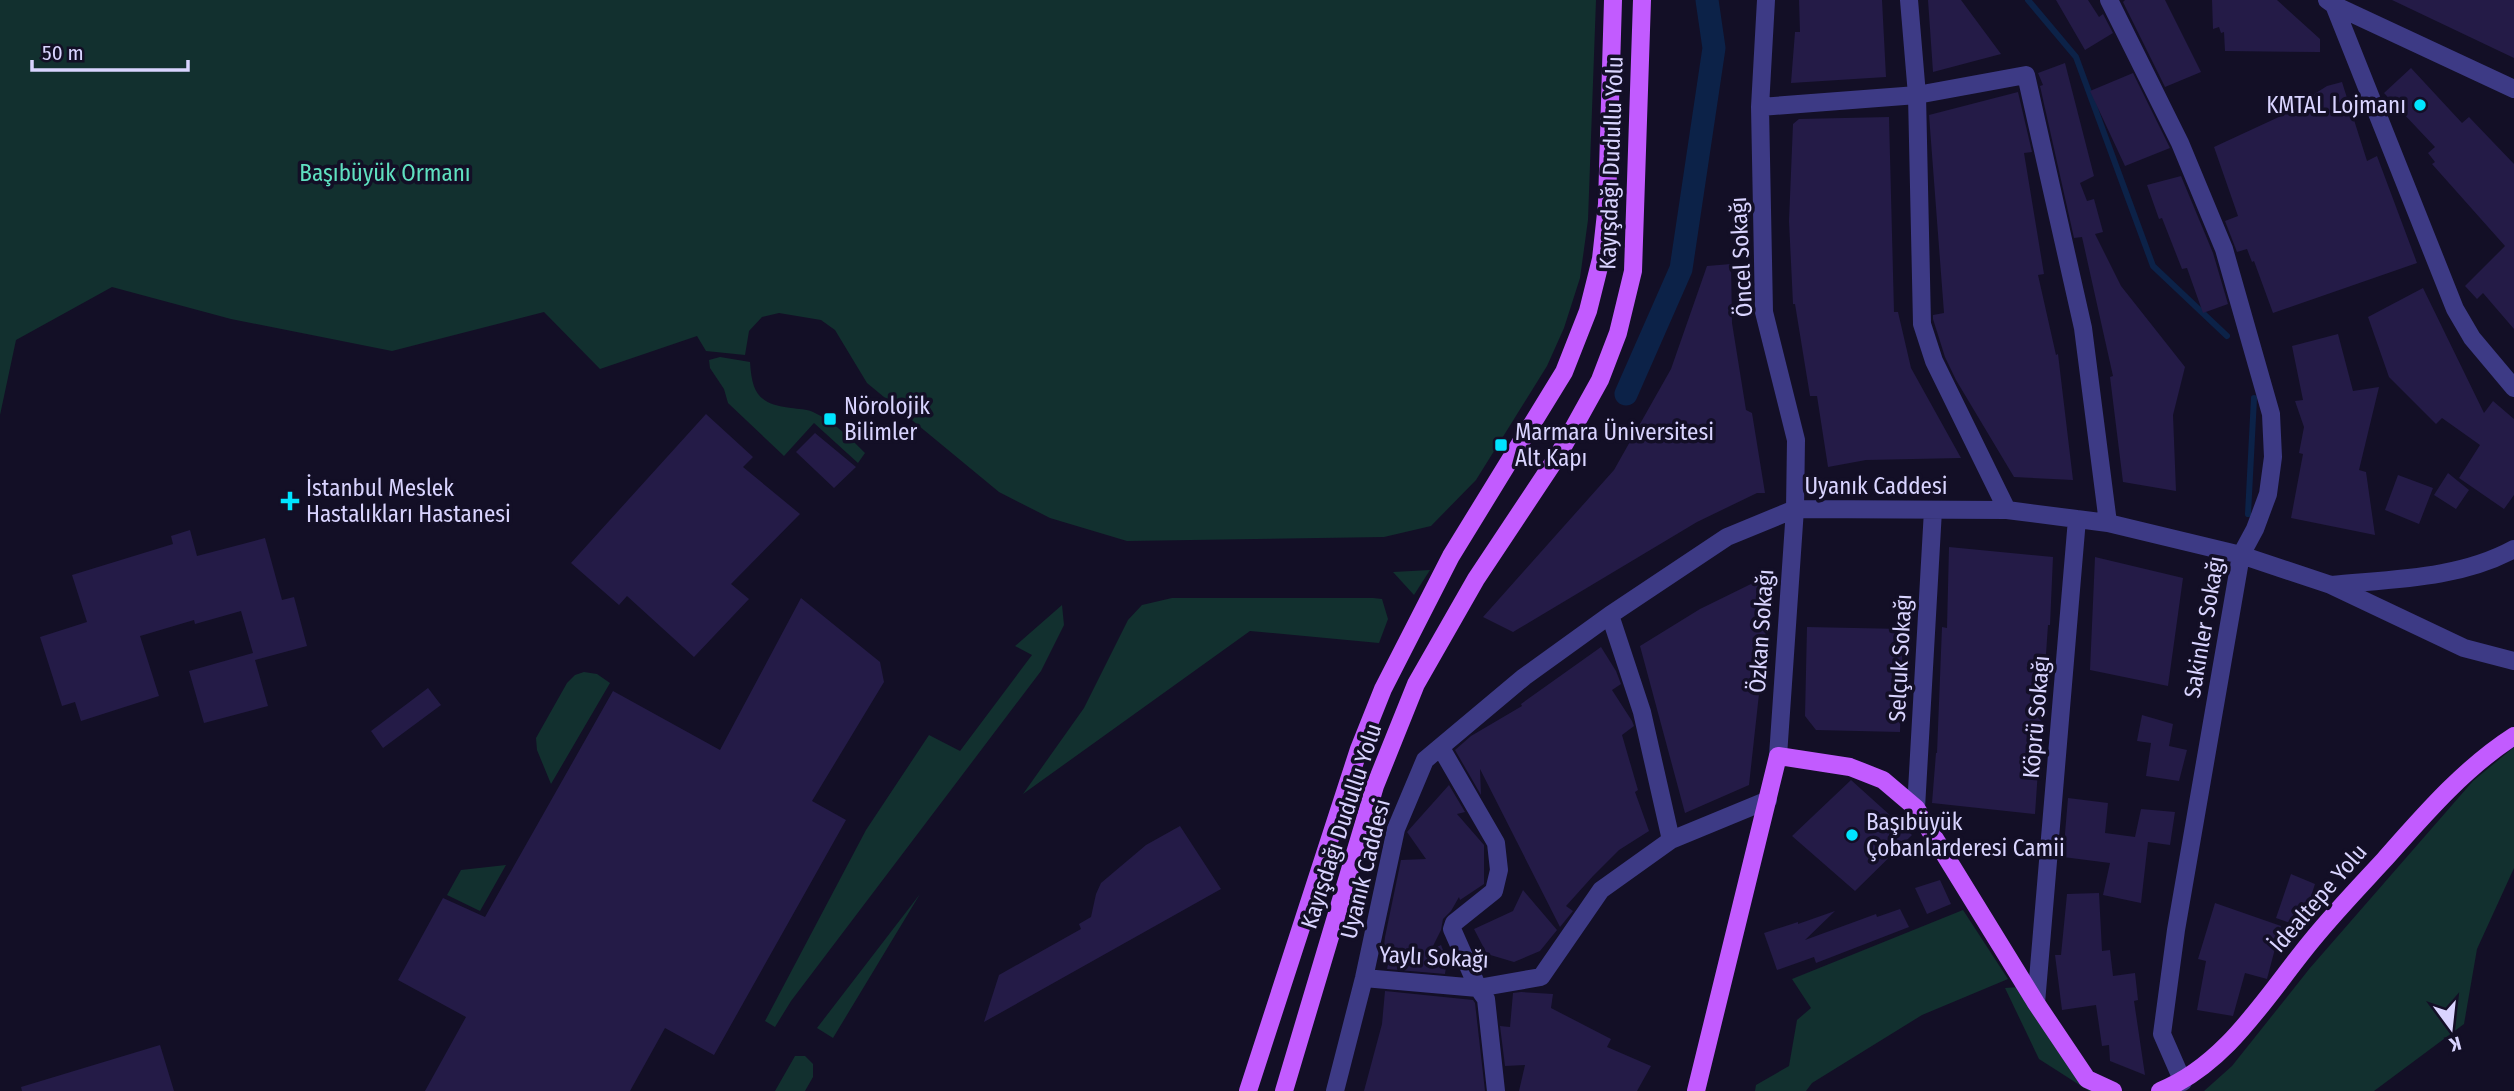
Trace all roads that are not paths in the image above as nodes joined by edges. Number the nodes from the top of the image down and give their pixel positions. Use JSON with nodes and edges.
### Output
{"nodes":[{"id":1,"x":1613,"y":0,"type":"edge"},
{"id":2,"x":1642,"y":0,"type":"edge"},
{"id":3,"x":1766,"y":0,"type":"edge"},
{"id":4,"x":1909,"y":0,"type":"edge"},
{"id":5,"x":2109,"y":0,"type":"edge"},
{"id":6,"x":2330,"y":3,"type":"edge"},
{"id":7,"x":2514,"y":89,"type":"edge"},
{"id":8,"x":1917,"y":95,"type":"junction"},
{"id":9,"x":1760,"y":107,"type":"junction"},
{"id":10,"x":2514,"y":388,"type":"edge"},
{"id":11,"x":1795,"y":509,"type":"junction"},
{"id":12,"x":1933,"y":510,"type":"junction"},
{"id":13,"x":2007,"y":510,"type":"junction"},
{"id":14,"x":2077,"y":519,"type":"junction"},
{"id":15,"x":2108,"y":523,"type":"junction"},
{"id":16,"x":2514,"y":549,"type":"edge"},
{"id":17,"x":2241,"y":555,"type":"junction"},
{"id":18,"x":2331,"y":585,"type":"junction"},
{"id":19,"x":1610,"y":615,"type":"junction"},
{"id":20,"x":2514,"y":661,"type":"edge"},
{"id":21,"x":2514,"y":736,"type":"edge"},
{"id":22,"x":1441,"y":748,"type":"junction"},
{"id":23,"x":1778,"y":756,"type":"junction"},
{"id":24,"x":1768,"y":800,"type":"junction"},
{"id":25,"x":1916,"y":808,"type":"junction"},
{"id":26,"x":1671,"y":840,"type":"junction"},
{"id":27,"x":1364,"y":978,"type":"junction"},
{"id":28,"x":1478,"y":988,"type":"junction"},
{"id":29,"x":2036,"y":1003,"type":"junction"},
{"id":30,"x":2183,"y":1082,"type":"junction"},
{"id":31,"x":1248,"y":1091,"type":"edge"},
{"id":32,"x":1284,"y":1091,"type":"edge"},
{"id":33,"x":1335,"y":1091,"type":"edge"},
{"id":34,"x":1496,"y":1091,"type":"edge"},
{"id":35,"x":1696,"y":1091,"type":"edge"},
{"id":36,"x":2113,"y":1091,"type":"edge"},
{"id":37,"x":2161,"y":1091,"type":"edge"}],
"edges":[{"from":1,"to":31,"type":"main road","name":"Kayışdağı Dudullu Yolu"},
{"from":2,"to":32,"type":"main road","name":"Kayışdağı Dudullu Yolu"},
{"from":3,"to":9,"type":"street","name":"Öncel Sokağı"},
{"from":4,"to":8,"type":"street"},
{"from":5,"to":17,"type":"street","name":"Sakinler Sokağı"},
{"from":6,"to":7,"type":"street"},
{"from":6,"to":10,"type":"street"},
{"from":8,"to":9,"type":"street"},
{"from":8,"to":13,"type":"street"},
{"from":8,"to":15,"type":"street"},
{"from":9,"to":11,"type":"street","name":"Öncel Sokağı"},
{"from":11,"to":12,"type":"street","name":"Uyanık Caddesi"},
{"from":11,"to":19,"type":"street","name":"Uyanık Caddesi"},
{"from":11,"to":23,"type":"street","name":"Özkan Sokağı"},
{"from":12,"to":13,"type":"street","name":"Uyanık Caddesi"},
{"from":12,"to":25,"type":"street","name":"Selçuk Sokağı"},
{"from":13,"to":14,"type":"street","name":"Uyanık Caddesi"},
{"from":14,"to":15,"type":"street","name":"Uyanık Caddesi"},
{"from":14,"to":29,"type":"street","name":"Köprü Sokağı"},
{"from":15,"to":17,"type":"street","name":"Uyanık Caddesi"},
{"from":16,"to":18,"type":"street"},
{"from":17,"to":18,"type":"street","name":"Uyanık Caddesi"},
{"from":17,"to":30,"type":"street","name":"Sakinler Sokağı"},
{"from":18,"to":20,"type":"street","name":"Uyanık Caddesi"},
{"from":19,"to":22,"type":"street","name":"Uyanık Caddesi"},
{"from":19,"to":26,"type":"street"},
{"from":21,"to":30,"type":"main road","name":"İdealtepe Yolu"},
{"from":22,"to":27,"type":"street","name":"Uyanık Caddesi"},
{"from":22,"to":28,"type":"street"},
{"from":23,"to":24,"type":"main road"},
{"from":23,"to":25,"type":"main road"},
{"from":24,"to":26,"type":"street","name":"Yaylı Sokağı"},
{"from":24,"to":35,"type":"main road"},
{"from":25,"to":29,"type":"main road"},
{"from":26,"to":28,"type":"street","name":"Yaylı Sokağı"},
{"from":27,"to":28,"type":"street","name":"Yaylı Sokağı"},
{"from":27,"to":33,"type":"street","name":"Uyanık Caddesi"},
{"from":28,"to":34,"type":"street"},
{"from":29,"to":36,"type":"main road"},
{"from":30,"to":37,"type":"main road","name":"İdealtepe Yolu"}]}
